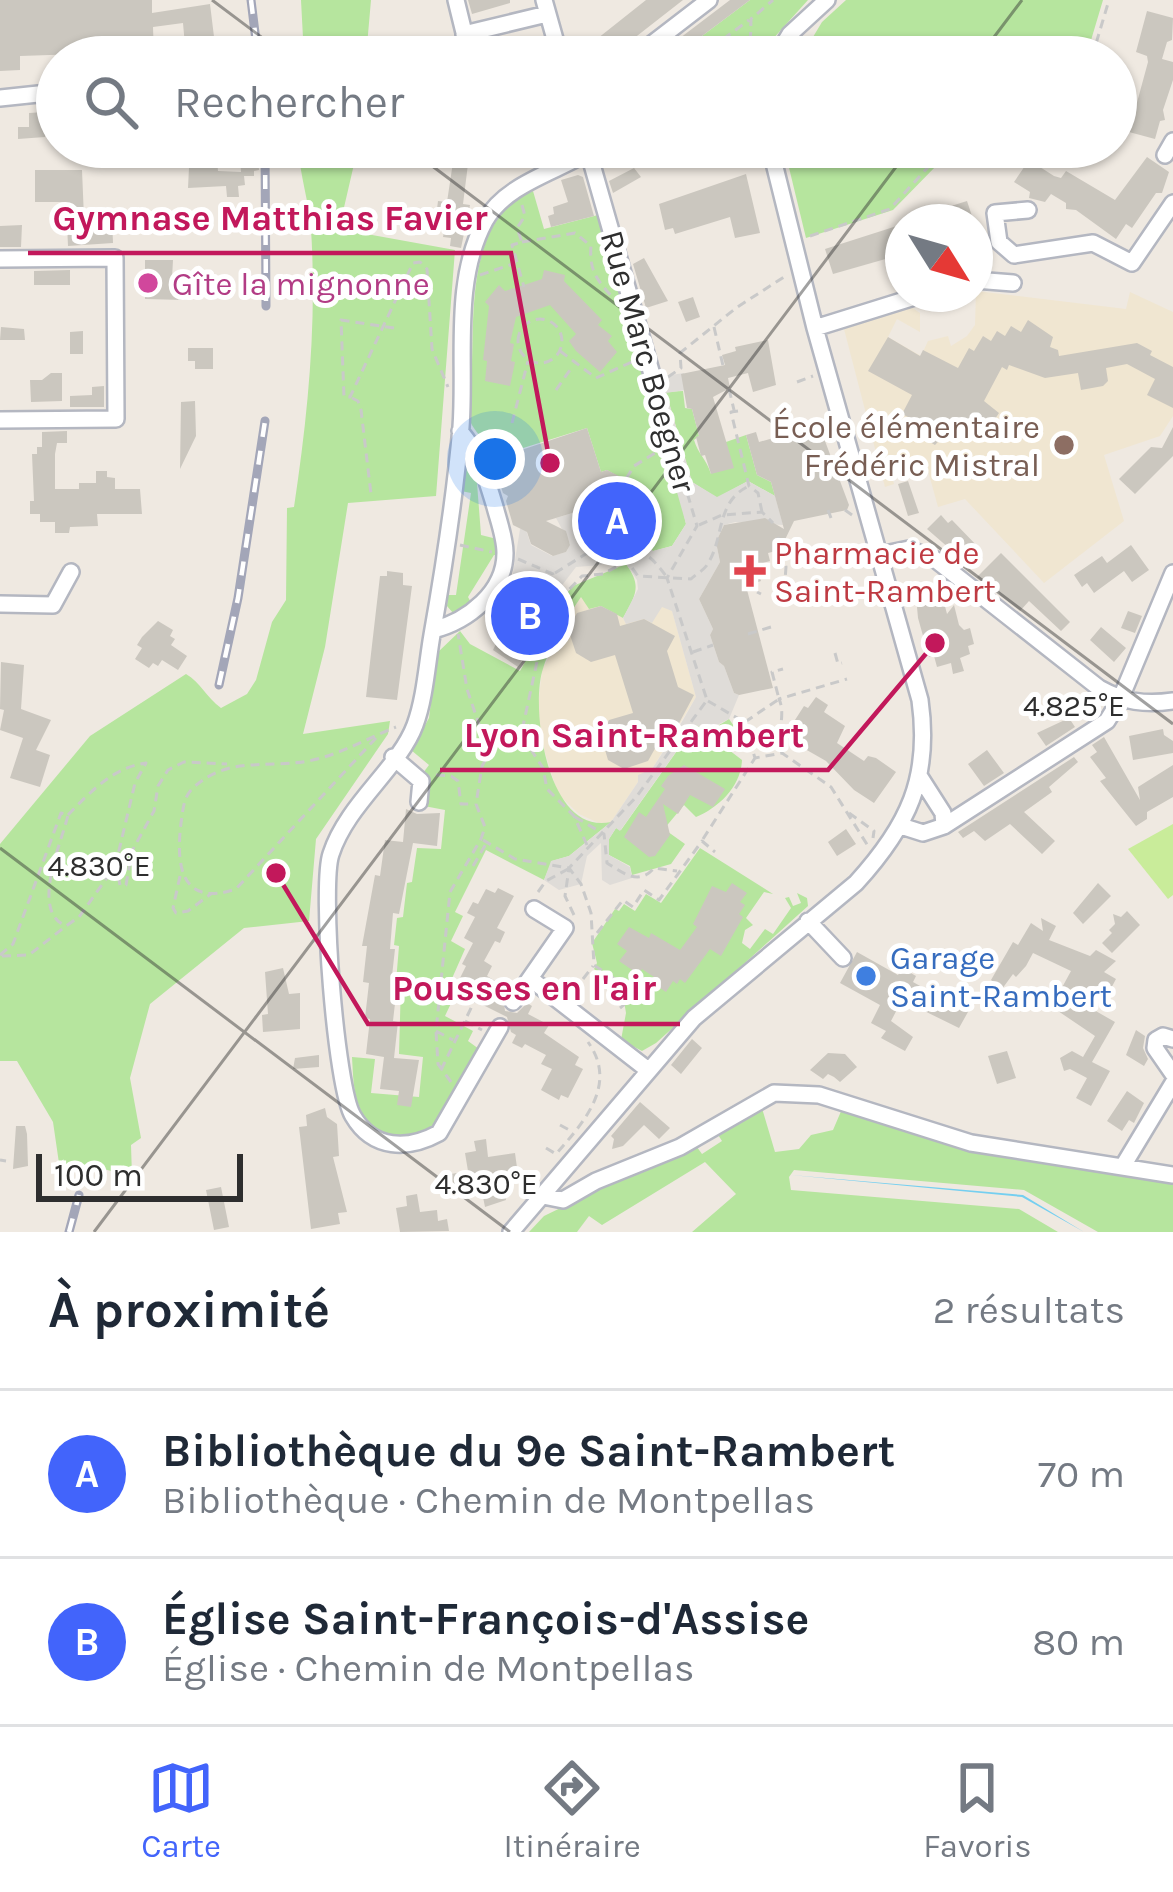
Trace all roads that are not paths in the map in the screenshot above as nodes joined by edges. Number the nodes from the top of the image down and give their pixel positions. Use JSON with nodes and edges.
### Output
{"nodes":[{"id":1,"x":456,"y":0,"type":"edge"},
{"id":2,"x":710,"y":0,"type":"edge"},
{"id":3,"x":827,"y":0,"type":"edge"},
{"id":4,"x":545,"y":7,"type":"edge"},
{"id":5,"x":464,"y":34,"type":"joint"},
{"id":6,"x":554,"y":36,"type":"edge"},
{"id":7,"x":663,"y":36,"type":"edge"},
{"id":8,"x":789,"y":36,"type":"edge"},
{"id":9,"x":36,"y":94,"type":"edge"},
{"id":10,"x":0,"y":98,"type":"edge"},
{"id":11,"x":561,"y":168,"type":"edge"},
{"id":12,"x":595,"y":168,"type":"edge"},
{"id":13,"x":775,"y":168,"type":"edge"},
{"id":14,"x":1173,"y":203,"type":"edge"},
{"id":15,"x":1028,"y":210,"type":"dead end"},
{"id":16,"x":0,"y":259,"type":"edge"},
{"id":17,"x":993,"y":281,"type":"edge"},
{"id":18,"x":1013,"y":283,"type":"dead end"},
{"id":19,"x":885,"y":306,"type":"edge"},
{"id":20,"x":815,"y":328,"type":"junction"},
{"id":21,"x":654,"y":381,"type":"road end"},
{"id":22,"x":0,"y":420,"type":"edge"},
{"id":23,"x":460,"y":431,"type":"junction"},
{"id":24,"x":880,"y":555,"type":"junction"},
{"id":25,"x":71,"y":572,"type":"dead end"},
{"id":26,"x":1173,"y":573,"type":"edge"},
{"id":27,"x":0,"y":604,"type":"edge"},
{"id":28,"x":433,"y":630,"type":"junction"},
{"id":29,"x":1120,"y":700,"type":"junction"},
{"id":30,"x":1173,"y":701,"type":"edge"},
{"id":31,"x":393,"y":758,"type":"junction"},
{"id":32,"x":920,"y":777,"type":"junction"},
{"id":33,"x":419,"y":802,"type":"dead end"},
{"id":34,"x":901,"y":826,"type":"junction"},
{"id":35,"x":944,"y":826,"type":"junction"},
{"id":36,"x":533,"y":907,"type":"road end"},
{"id":37,"x":808,"y":921,"type":"junction"},
{"id":38,"x":843,"y":958,"type":"dead end"},
{"id":39,"x":526,"y":984,"type":"junction"},
{"id":40,"x":513,"y":1001,"type":"dead end"},
{"id":41,"x":495,"y":1035,"type":"road end"},
{"id":42,"x":1173,"y":1039,"type":"edge"},
{"id":43,"x":648,"y":1070,"type":"junction"},
{"id":44,"x":1173,"y":1074,"type":"edge"},
{"id":45,"x":1173,"y":1083,"type":"edge"},
{"id":46,"x":1123,"y":1166,"type":"junction"},
{"id":47,"x":1173,"y":1175,"type":"edge"},
{"id":48,"x":543,"y":1196,"type":"junction"},
{"id":49,"x":511,"y":1232,"type":"edge"}],
"edges":[{"from":1,"to":5,"type":"street"},
{"from":2,"to":7,"type":"street"},
{"from":3,"to":8,"type":"street"},
{"from":4,"to":5,"type":"street"},
{"from":4,"to":6,"type":"street"},
{"from":9,"to":10,"type":"street"},
{"from":11,"to":23,"type":"street"},
{"from":12,"to":21,"type":"street","name":"Rue Marc Boegner"},
{"from":13,"to":20,"type":"street"},
{"from":14,"to":15,"type":"street"},
{"from":16,"to":22,"type":"street"},
{"from":17,"to":18,"type":"street"},
{"from":19,"to":20,"type":"street"},
{"from":20,"to":24,"type":"street"},
{"from":23,"to":28,"type":"street"},
{"from":23,"to":28,"type":"street"},
{"from":24,"to":29,"type":"street"},
{"from":24,"to":32,"type":"street"},
{"from":25,"to":27,"type":"street"},
{"from":26,"to":29,"type":"street"},
{"from":28,"to":31,"type":"street"},
{"from":29,"to":30,"type":"street"},
{"from":29,"to":35,"type":"street"},
{"from":31,"to":33,"type":"street"},
{"from":31,"to":41,"type":"street"},
{"from":32,"to":34,"type":"street"},
{"from":32,"to":35,"type":"street"},
{"from":34,"to":35,"type":"street"},
{"from":34,"to":37,"type":"street"},
{"from":36,"to":39,"type":"street"},
{"from":37,"to":38,"type":"street"},
{"from":37,"to":43,"type":"street"},
{"from":39,"to":40,"type":"street"},
{"from":39,"to":43,"type":"street"},
{"from":42,"to":44,"type":"street"},
{"from":43,"to":48,"type":"street"},
{"from":45,"to":46,"type":"street"},
{"from":46,"to":47,"type":"street"},
{"from":46,"to":48,"type":"street"},
{"from":48,"to":49,"type":"street"}]}
